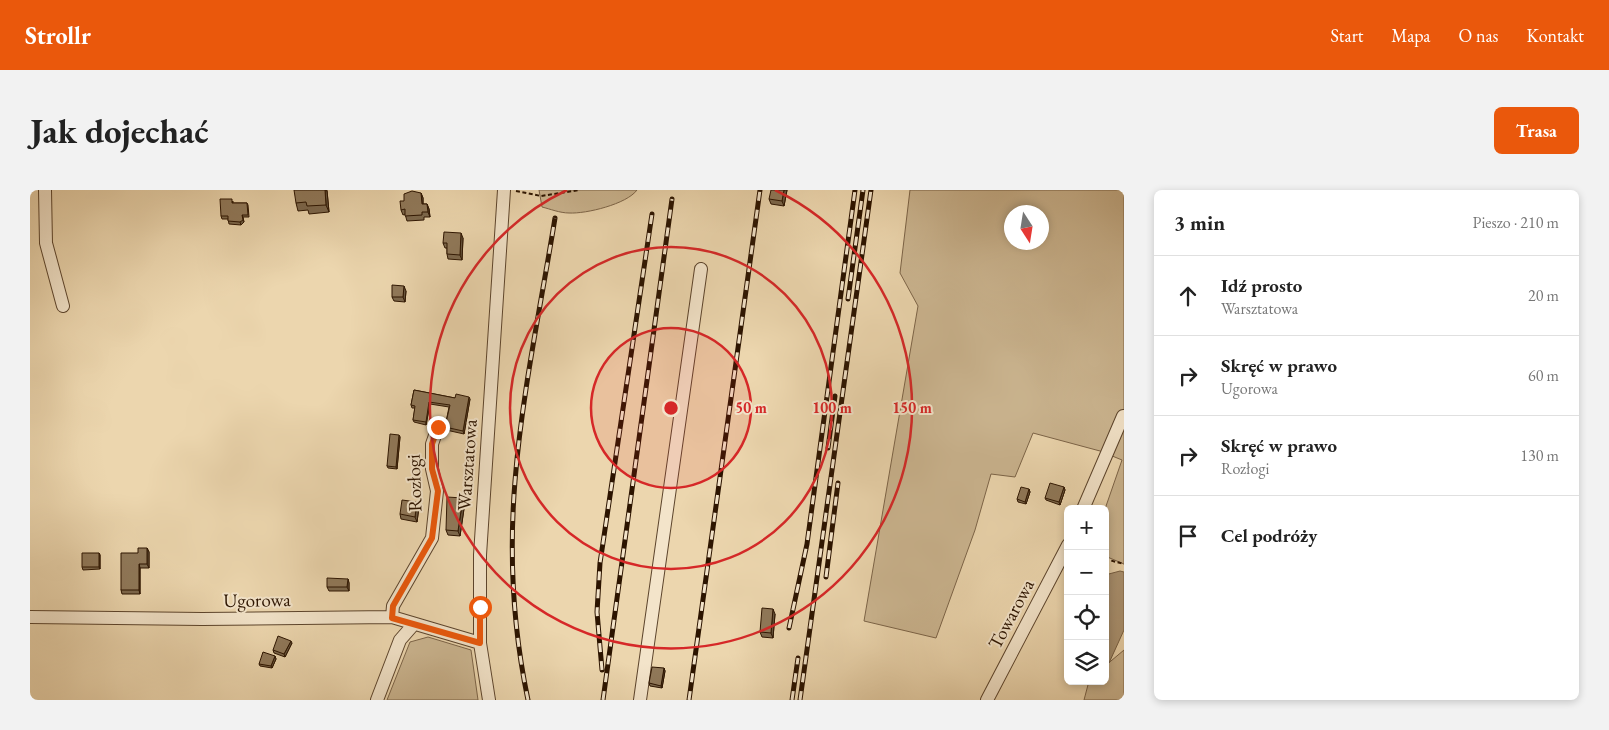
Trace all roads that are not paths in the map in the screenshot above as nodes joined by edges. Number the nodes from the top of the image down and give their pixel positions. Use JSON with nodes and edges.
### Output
{"nodes":[{"id":1,"x":45,"y":190,"type":"edge"},
{"id":2,"x":504,"y":190,"type":"edge"},
{"id":3,"x":701,"y":269,"type":"dead end"},
{"id":4,"x":63,"y":306,"type":"dead end"},
{"id":5,"x":1123,"y":416,"type":"dead end"},
{"id":6,"x":438,"y":427,"type":"dead end"},
{"id":7,"x":1085,"y":505,"type":"edge"},
{"id":8,"x":1065,"y":550,"type":"edge"},
{"id":9,"x":30,"y":617,"type":"edge"},
{"id":10,"x":392,"y":618,"type":"junction"},
{"id":11,"x":414,"y":624,"type":"junction"},
{"id":12,"x":480,"y":643,"type":"junction"},
{"id":13,"x":377,"y":700,"type":"edge"},
{"id":14,"x":489,"y":700,"type":"edge"},
{"id":15,"x":640,"y":700,"type":"edge"},
{"id":16,"x":987,"y":700,"type":"edge"}],
"edges":[{"from":1,"to":4,"type":"street"},
{"from":2,"to":12,"type":"street","name":"Warsztatowa"},
{"from":3,"to":15,"type":"street"},
{"from":5,"to":7,"type":"street"},
{"from":6,"to":10,"type":"street","name":"Rozłogi"},
{"from":8,"to":16,"type":"street","name":"Towarowa"},
{"from":9,"to":10,"type":"street","name":"Ugorowa"},
{"from":10,"to":11,"type":"street","name":"Ugorowa"},
{"from":11,"to":12,"type":"street","name":"Ugorowa"},
{"from":11,"to":13,"type":"street"},
{"from":12,"to":14,"type":"street","name":"Warsztatowa"}]}
